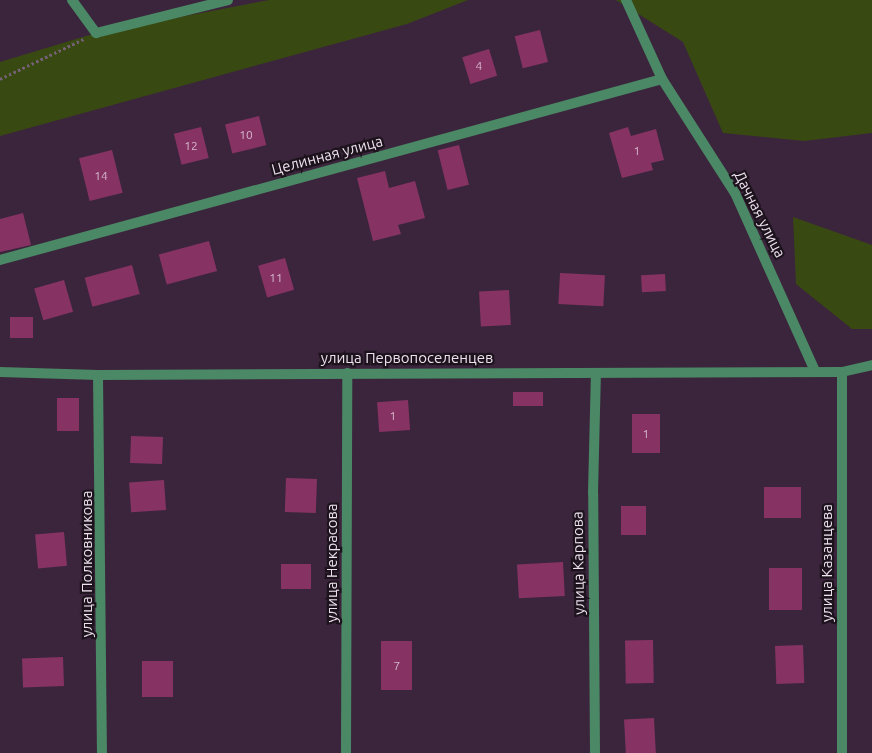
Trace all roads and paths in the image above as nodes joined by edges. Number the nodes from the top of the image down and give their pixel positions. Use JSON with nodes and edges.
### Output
{"nodes":[{"id":1,"x":72,"y":0,"type":"edge"},
{"id":2,"x":228,"y":0,"type":"edge"},
{"id":3,"x":626,"y":0,"type":"edge"},
{"id":4,"x":96,"y":33,"type":"junction"},
{"id":5,"x":0,"y":79,"type":"edge"},
{"id":6,"x":662,"y":79,"type":"junction"},
{"id":7,"x":0,"y":260,"type":"edge"},
{"id":8,"x":872,"y":365,"type":"edge"},
{"id":9,"x":815,"y":371,"type":"junction"},
{"id":10,"x":0,"y":372,"type":"edge"},
{"id":11,"x":596,"y":372,"type":"junction"},
{"id":12,"x":842,"y":372,"type":"junction"},
{"id":13,"x":347,"y":373,"type":"junction"},
{"id":14,"x":98,"y":375,"type":"junction"},
{"id":15,"x":102,"y":753,"type":"edge"},
{"id":16,"x":346,"y":753,"type":"edge"},
{"id":17,"x":595,"y":753,"type":"edge"},
{"id":18,"x":842,"y":753,"type":"edge"}],
"edges":[{"from":1,"to":4,"type":"street"},
{"from":2,"to":4,"type":"street"},
{"from":3,"to":6,"type":"street","name":"Дачная улица"},
{"from":4,"to":5,"type":"path"},
{"from":6,"to":7,"type":"street","name":"Целинная улица"},
{"from":6,"to":9,"type":"street","name":"Дачная улица"},
{"from":8,"to":12,"type":"street","name":"улица Первопоселенцев"},
{"from":9,"to":11,"type":"street","name":"улица Первопоселенцев"},
{"from":9,"to":12,"type":"street","name":"улица Первопоселенцев"},
{"from":10,"to":14,"type":"street","name":"улица Первопоселенцев"},
{"from":11,"to":13,"type":"street","name":"улица Первопоселенцев"},
{"from":11,"to":17,"type":"street","name":"улица Карпова"},
{"from":12,"to":18,"type":"street","name":"улица Казанцева"},
{"from":13,"to":14,"type":"street","name":"улица Первопоселенцев"},
{"from":13,"to":16,"type":"street","name":"улица Некрасова"},
{"from":14,"to":15,"type":"street","name":"улица Полковникова"}]}
